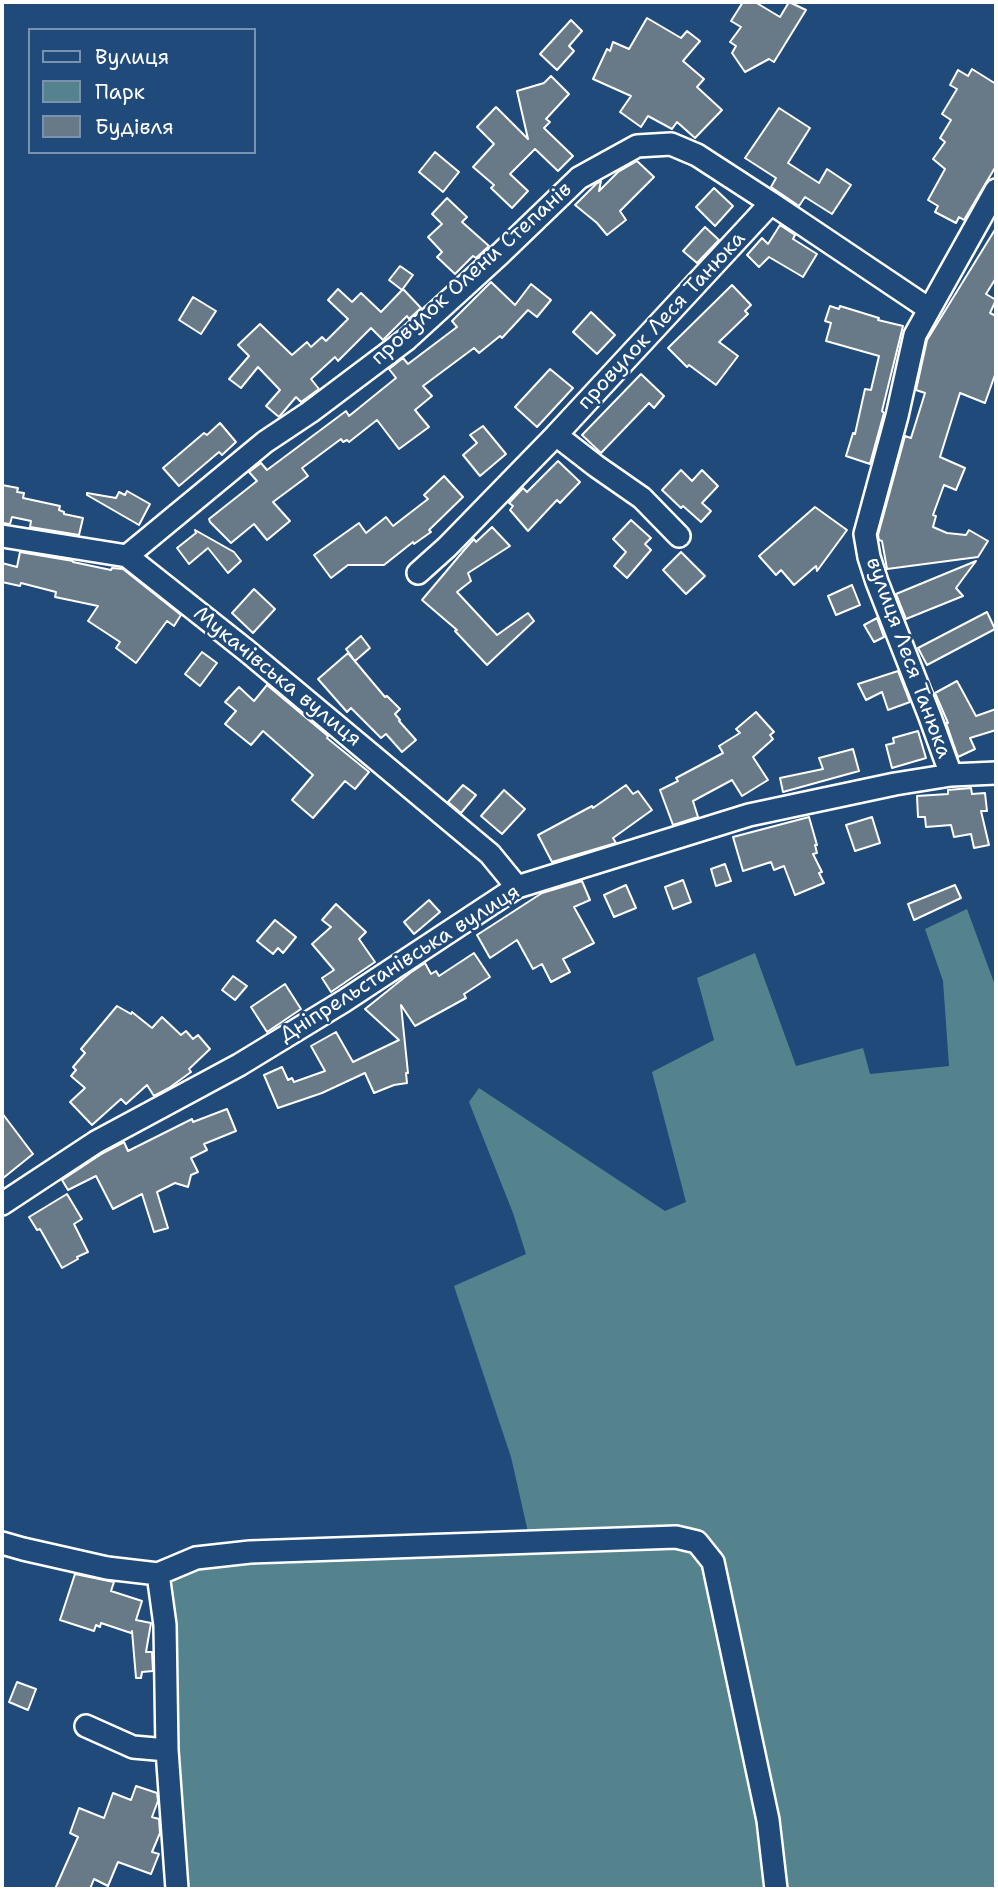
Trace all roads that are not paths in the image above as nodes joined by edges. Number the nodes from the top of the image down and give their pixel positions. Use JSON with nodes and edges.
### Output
{"nodes":[{"id":1,"x":996,"y":190,"type":"edge"},
{"id":2,"x":771,"y":203,"type":"junction"},
{"id":3,"x":929,"y":309,"type":"junction"},
{"id":4,"x":556,"y":435,"type":"junction"},
{"id":5,"x":2,"y":536,"type":"edge"},
{"id":6,"x":679,"y":536,"type":"dead end"},
{"id":7,"x":127,"y":556,"type":"junction"},
{"id":8,"x":418,"y":573,"type":"dead end"},
{"id":9,"x":996,"y":773,"type":"edge"},
{"id":10,"x":951,"y":775,"type":"junction"},
{"id":11,"x":517,"y":887,"type":"junction"},
{"id":12,"x":2,"y":1203,"type":"edge"},
{"id":13,"x":2,"y":1543,"type":"edge"},
{"id":14,"x":158,"y":1574,"type":"junction"},
{"id":15,"x":86,"y":1726,"type":"dead end"},
{"id":16,"x":167,"y":1750,"type":"junction"},
{"id":17,"x":177,"y":1889,"type":"edge"},
{"id":18,"x":776,"y":1889,"type":"edge"}],
"edges":[{"from":1,"to":3,"type":"street","name":"вулиця Леся Танюка"},
{"from":2,"to":3,"type":"street"},
{"from":2,"to":4,"type":"street","name":"провулок Леся Танюка"},
{"from":2,"to":7,"type":"street","name":"провулок Олени Степанів"},
{"from":3,"to":10,"type":"street","name":"вулиця Леся Танюка"},
{"from":4,"to":6,"type":"street"},
{"from":4,"to":8,"type":"street","name":"провулок Леся Танюка"},
{"from":5,"to":7,"type":"street","name":"Мукачівська вулиця"},
{"from":7,"to":11,"type":"street","name":"Мукачівська вулиця"},
{"from":9,"to":10,"type":"street","name":"Дніпрельстанівська вулиця"},
{"from":10,"to":11,"type":"street","name":"Дніпрельстанівська вулиця"},
{"from":11,"to":12,"type":"street","name":"Дніпрельстанівська вулиця"},
{"from":13,"to":14,"type":"street"},
{"from":14,"to":16,"type":"street"},
{"from":14,"to":18,"type":"street"},
{"from":15,"to":16,"type":"street"},
{"from":16,"to":17,"type":"street"}]}
